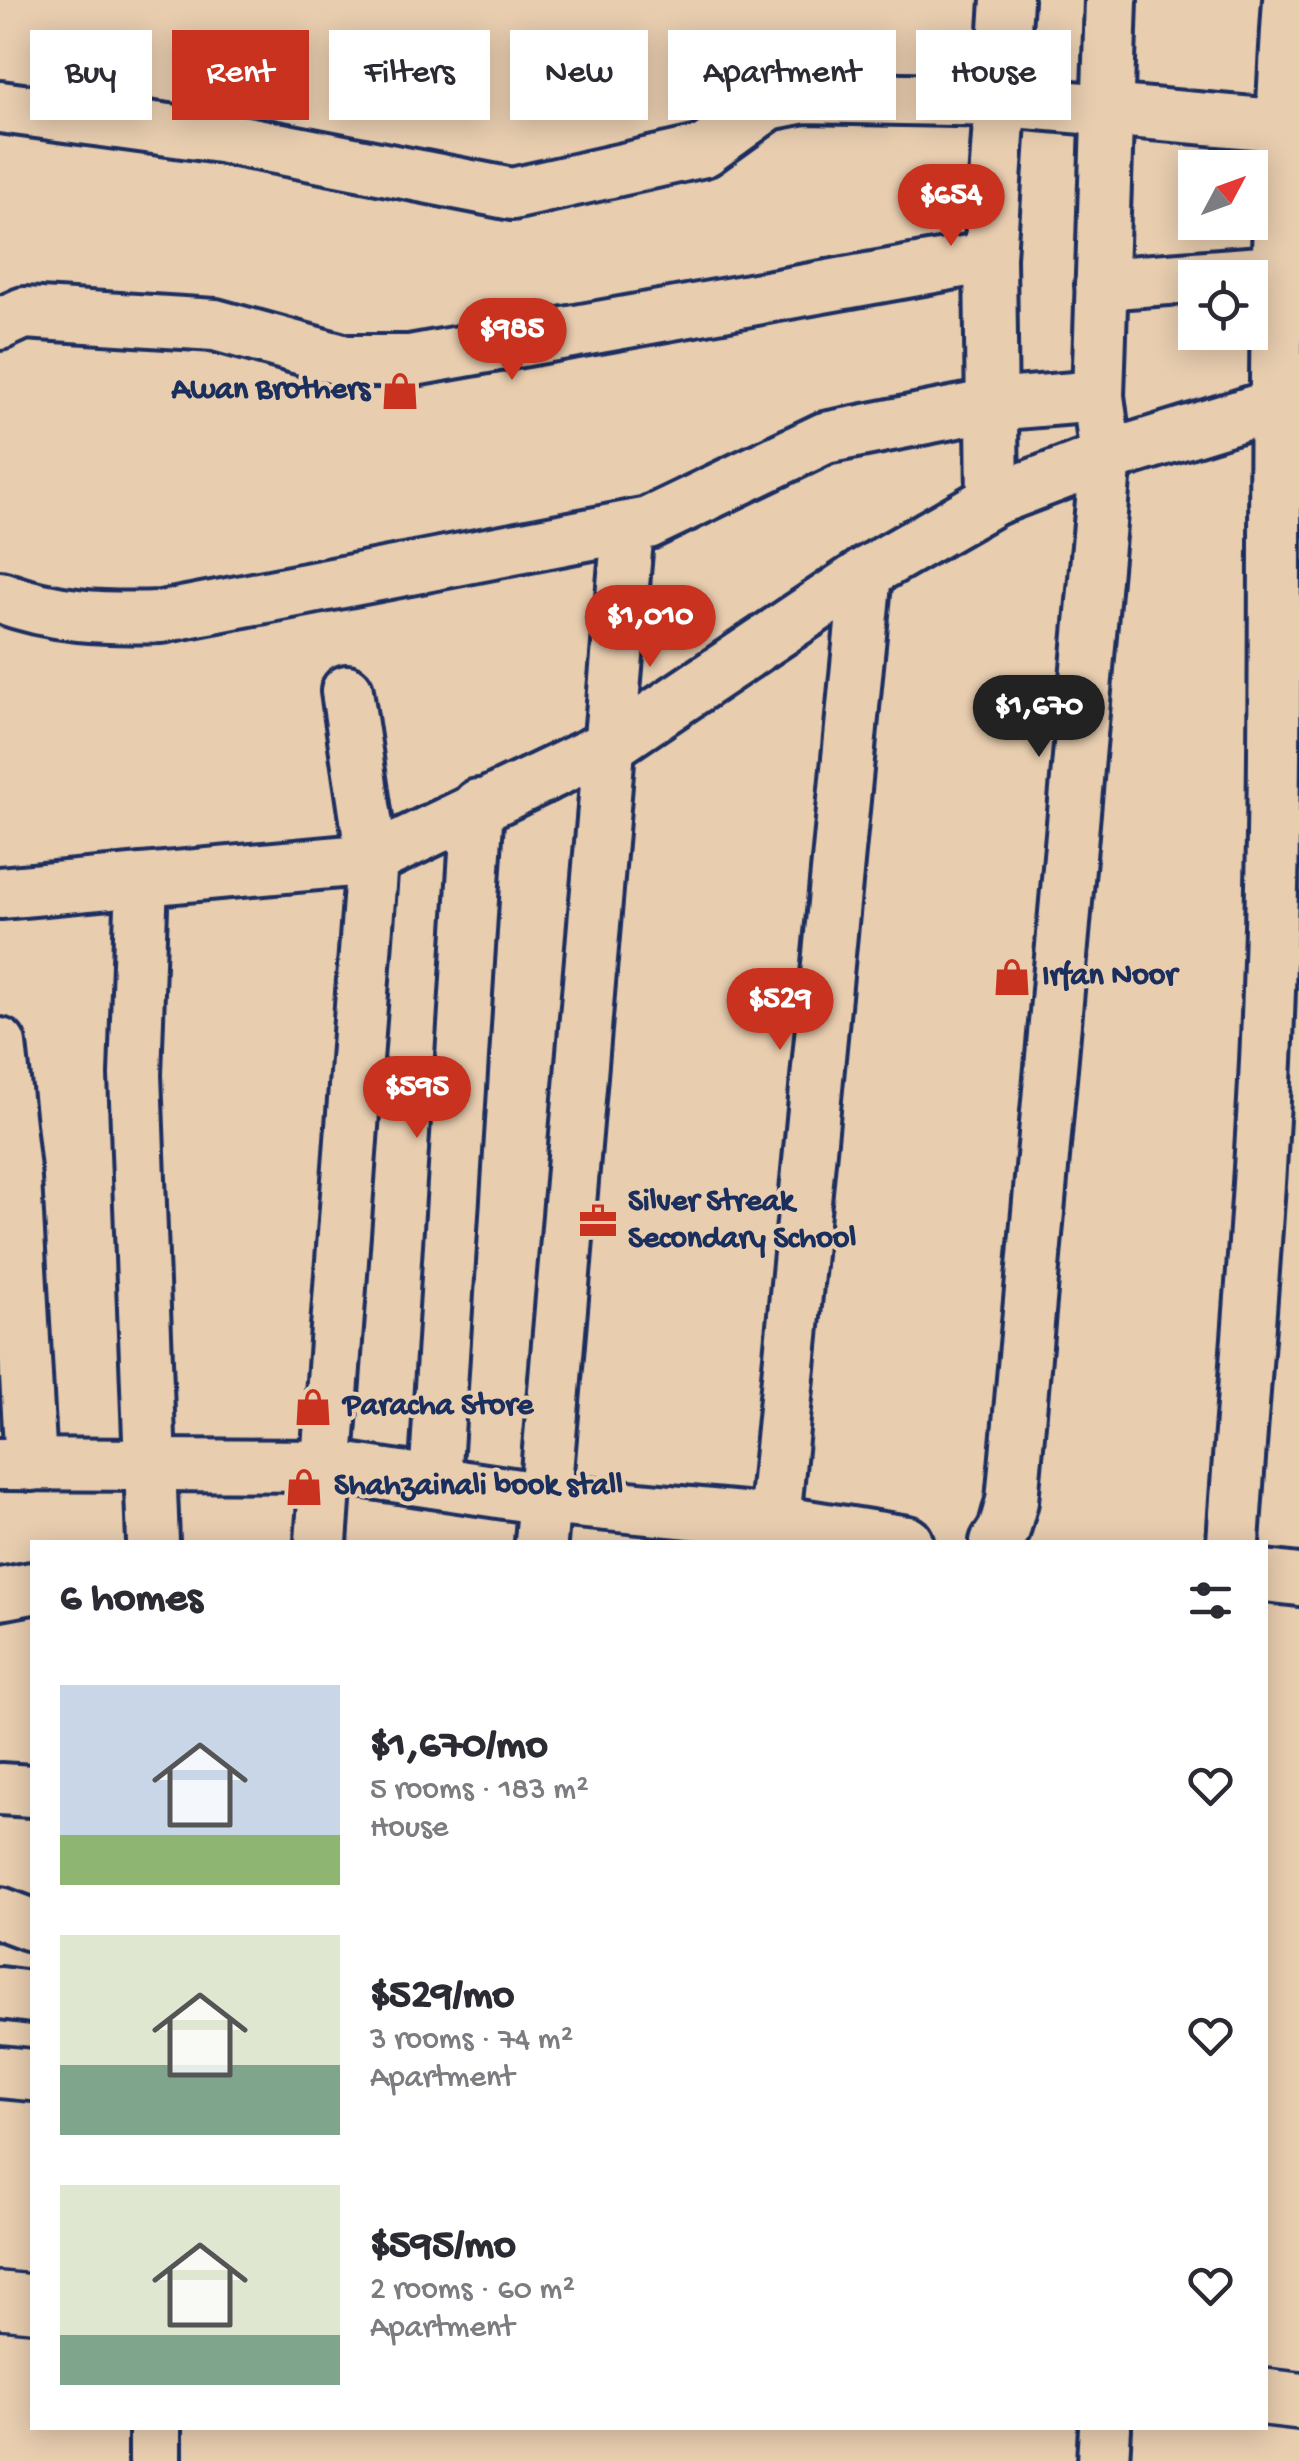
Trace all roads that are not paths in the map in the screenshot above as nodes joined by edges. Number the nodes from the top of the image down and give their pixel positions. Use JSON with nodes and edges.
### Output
{"nodes":[{"id":1,"x":1007,"y":0,"type":"edge"},
{"id":2,"x":1111,"y":0,"type":"edge"},
{"id":3,"x":1289,"y":0,"type":"edge"},
{"id":4,"x":1006,"y":30,"type":"edge"},
{"id":5,"x":916,"y":99,"type":"edge"},
{"id":6,"x":0,"y":107,"type":"edge"},
{"id":7,"x":1071,"y":107,"type":"edge"},
{"id":8,"x":1106,"y":110,"type":"junction"},
{"id":9,"x":1001,"y":120,"type":"edge"},
{"id":10,"x":1290,"y":126,"type":"edge"},
{"id":11,"x":990,"y":257,"type":"junction"},
{"id":12,"x":1275,"y":271,"type":"junction"},
{"id":13,"x":1101,"y":284,"type":"junction"},
{"id":14,"x":0,"y":324,"type":"edge"},
{"id":15,"x":1098,"y":396,"type":"junction"},
{"id":16,"x":992,"y":405,"type":"junction"},
{"id":17,"x":1288,"y":405,"type":"edge"},
{"id":18,"x":1106,"y":457,"type":"junction"},
{"id":19,"x":993,"y":500,"type":"junction"},
{"id":20,"x":628,"y":528,"type":"junction"},
{"id":21,"x":866,"y":573,"type":"junction"},
{"id":22,"x":0,"y":597,"type":"edge"},
{"id":23,"x":347,"y":691,"type":"dead end"},
{"id":24,"x":612,"y":744,"type":"junction"},
{"id":25,"x":478,"y":804,"type":"junction"},
{"id":26,"x":372,"y":859,"type":"junction"},
{"id":27,"x":142,"y":880,"type":"junction"},
{"id":28,"x":0,"y":893,"type":"edge"},
{"id":29,"x":0,"y":1044,"type":"edge"},
{"id":30,"x":16,"y":1464,"type":"edge"},
{"id":31,"x":327,"y":1466,"type":"junction"},
{"id":32,"x":152,"y":1467,"type":"junction"},
{"id":33,"x":436,"y":1482,"type":"junction"},
{"id":34,"x":543,"y":1521,"type":"edge"},
{"id":35,"x":773,"y":1532,"type":"edge"},
{"id":36,"x":153,"y":1540,"type":"edge"},
{"id":37,"x":320,"y":1540,"type":"edge"},
{"id":38,"x":880,"y":1540,"type":"edge"},
{"id":39,"x":997,"y":1540,"type":"edge"},
{"id":40,"x":1233,"y":1540,"type":"edge"},
{"id":41,"x":1268,"y":1576,"type":"edge"},
{"id":42,"x":1299,"y":1580,"type":"edge"},
{"id":43,"x":30,"y":1588,"type":"edge"},
{"id":44,"x":0,"y":1594,"type":"edge"},
{"id":45,"x":0,"y":1789,"type":"edge"},
{"id":46,"x":30,"y":1791,"type":"edge"},
{"id":47,"x":0,"y":1914,"type":"edge"},
{"id":48,"x":30,"y":1924,"type":"edge"},
{"id":49,"x":0,"y":1993,"type":"edge"},
{"id":50,"x":30,"y":1997,"type":"edge"},
{"id":51,"x":0,"y":2072,"type":"edge"},
{"id":52,"x":30,"y":2075,"type":"edge"},
{"id":53,"x":0,"y":2300,"type":"edge"},
{"id":54,"x":30,"y":2303,"type":"edge"},
{"id":55,"x":1268,"y":2397,"type":"edge"},
{"id":56,"x":1299,"y":2401,"type":"edge"},
{"id":57,"x":155,"y":2430,"type":"edge"},
{"id":58,"x":1106,"y":2430,"type":"edge"},
{"id":59,"x":155,"y":2461,"type":"edge"},
{"id":60,"x":1104,"y":2461,"type":"edge"}],
"edges":[{"from":1,"to":4,"type":"street"},
{"from":2,"to":8,"type":"street"},
{"from":3,"to":10,"type":"street"},
{"from":5,"to":6,"type":"street"},
{"from":7,"to":8,"type":"street"},
{"from":8,"to":10,"type":"street"},
{"from":8,"to":13,"type":"street"},
{"from":9,"to":11,"type":"street"},
{"from":10,"to":12,"type":"street"},
{"from":11,"to":14,"type":"street"},
{"from":11,"to":16,"type":"street"},
{"from":12,"to":13,"type":"street"},
{"from":12,"to":17,"type":"street"},
{"from":13,"to":15,"type":"street"},
{"from":15,"to":16,"type":"street"},
{"from":15,"to":18,"type":"street"},
{"from":16,"to":19,"type":"street"},
{"from":16,"to":20,"type":"street"},
{"from":17,"to":18,"type":"street"},
{"from":17,"to":40,"type":"street"},
{"from":18,"to":19,"type":"street"},
{"from":18,"to":39,"type":"street"},
{"from":19,"to":21,"type":"street"},
{"from":20,"to":22,"type":"street"},
{"from":20,"to":24,"type":"street"},
{"from":21,"to":24,"type":"street"},
{"from":21,"to":35,"type":"street"},
{"from":23,"to":26,"type":"street"},
{"from":24,"to":25,"type":"street"},
{"from":24,"to":34,"type":"street"},
{"from":25,"to":26,"type":"street"},
{"from":25,"to":33,"type":"street"},
{"from":26,"to":27,"type":"street"},
{"from":26,"to":31,"type":"street"},
{"from":27,"to":28,"type":"street"},
{"from":27,"to":32,"type":"street"},
{"from":29,"to":30,"type":"street"},
{"from":30,"to":32,"type":"street"},
{"from":31,"to":32,"type":"street"},
{"from":31,"to":33,"type":"street"},
{"from":31,"to":37,"type":"street"},
{"from":32,"to":36,"type":"street"},
{"from":33,"to":34,"type":"street"},
{"from":34,"to":35,"type":"street"},
{"from":35,"to":38,"type":"street"},
{"from":41,"to":42,"type":"street"},
{"from":43,"to":44,"type":"street"},
{"from":45,"to":46,"type":"street"},
{"from":47,"to":48,"type":"street"},
{"from":49,"to":50,"type":"street"},
{"from":51,"to":52,"type":"street"},
{"from":53,"to":54,"type":"main road"},
{"from":55,"to":56,"type":"main road"},
{"from":57,"to":59,"type":"street"},
{"from":58,"to":60,"type":"street"}]}
